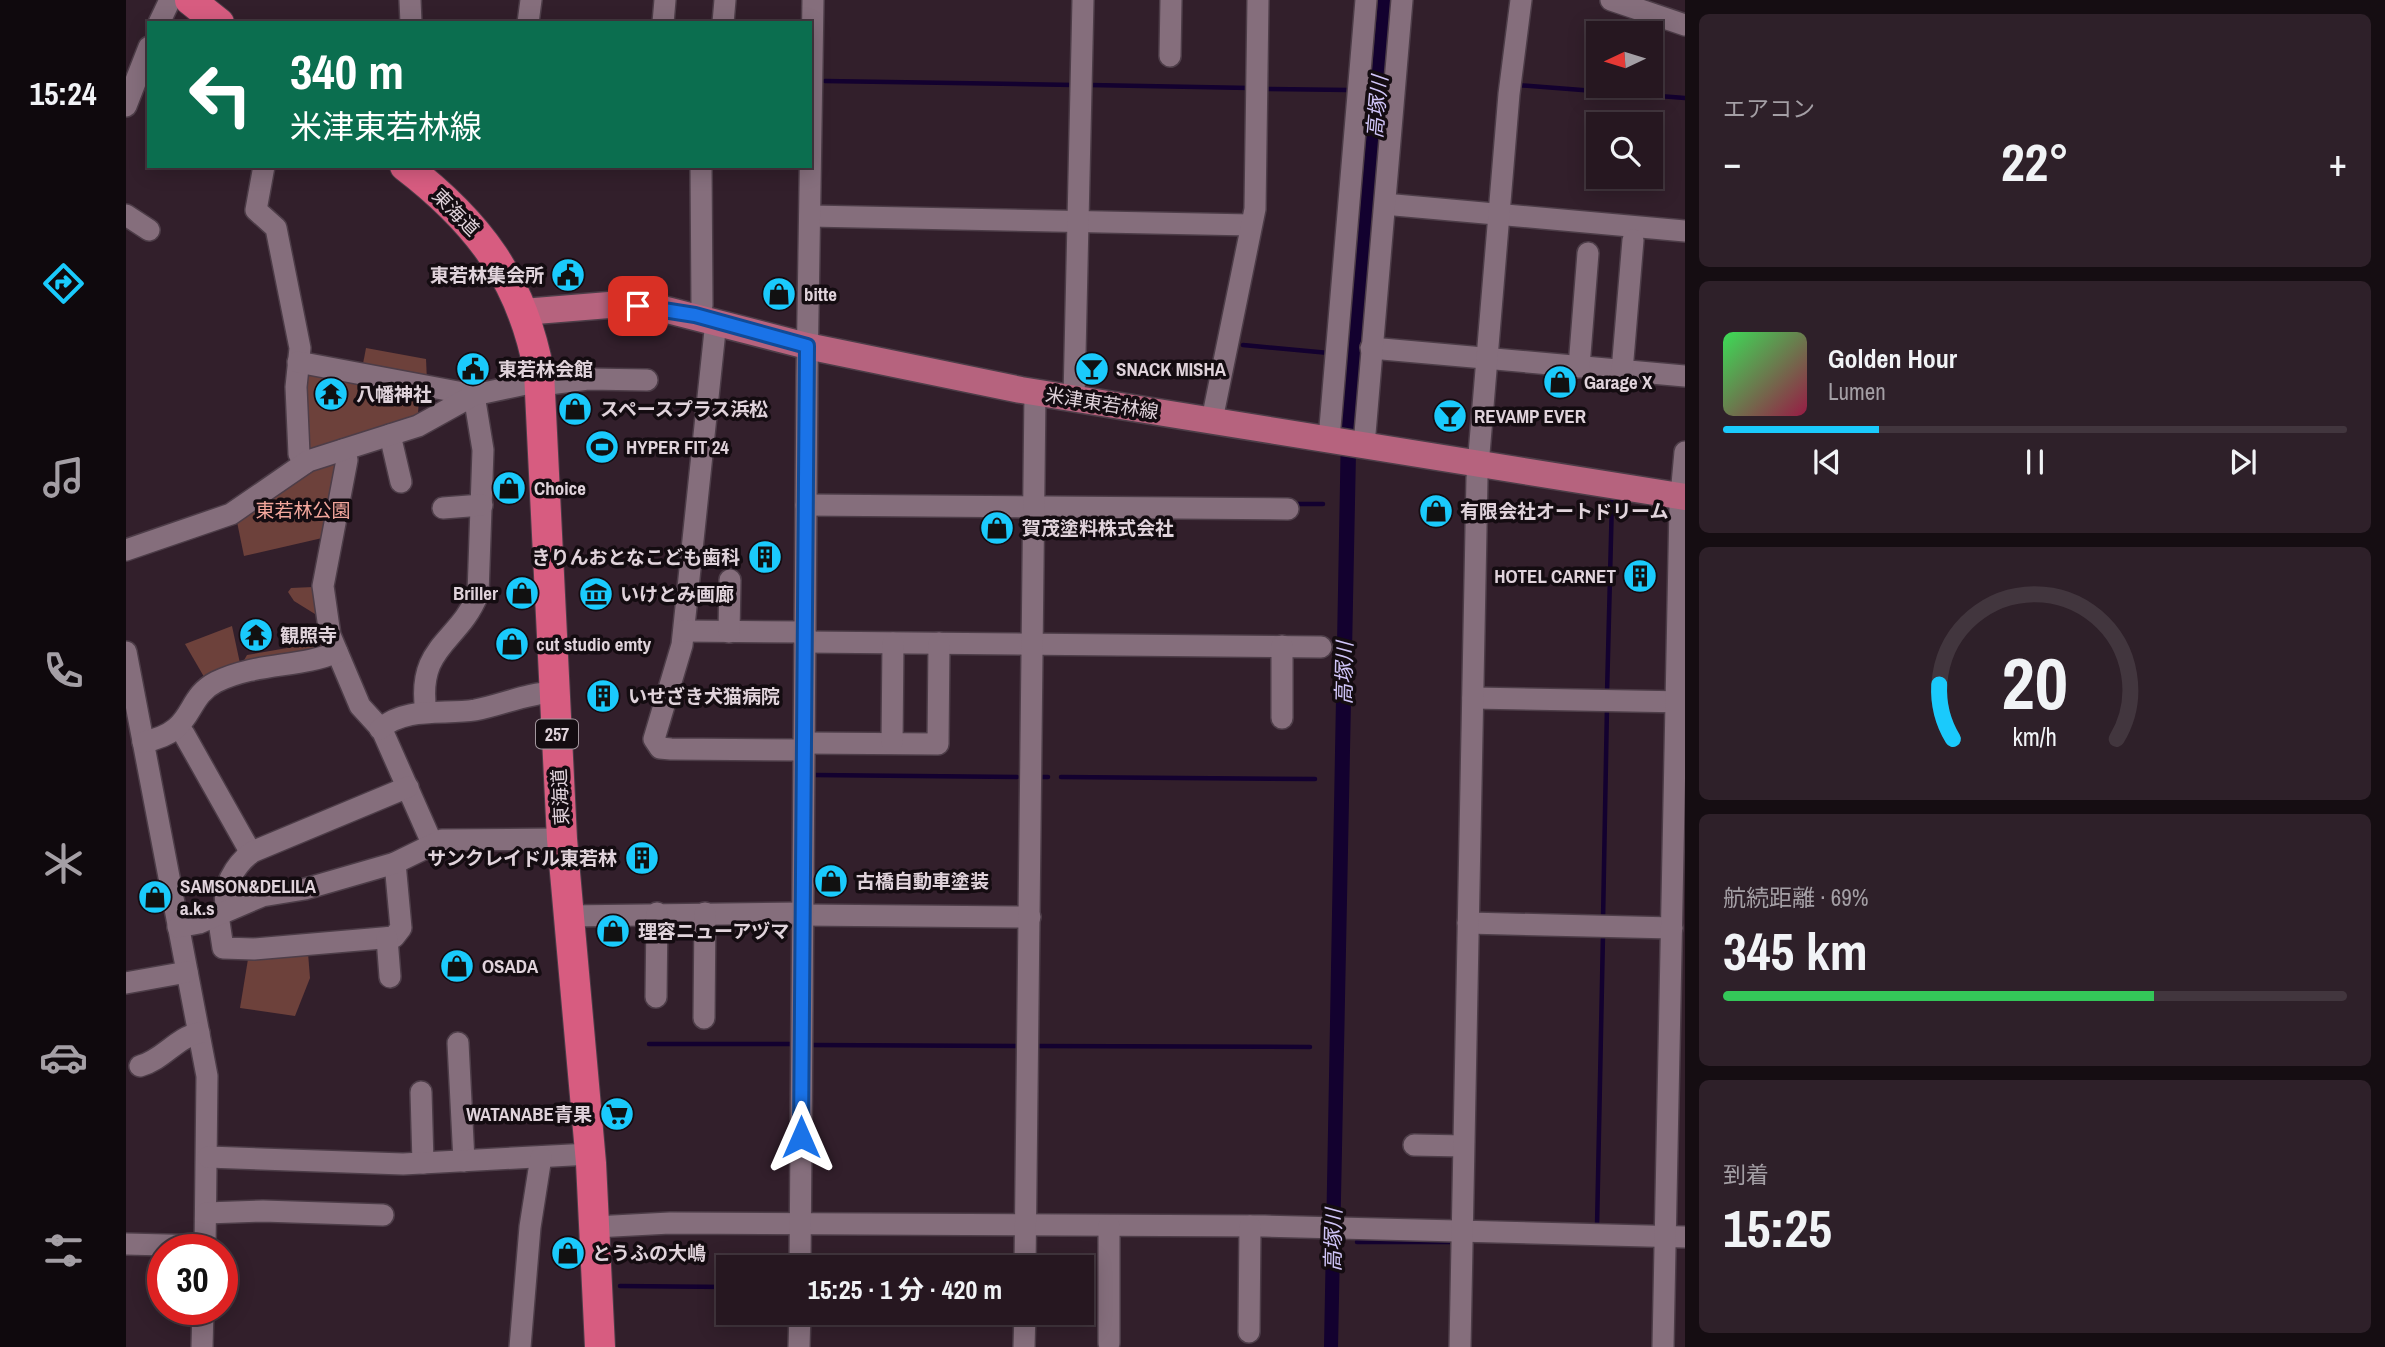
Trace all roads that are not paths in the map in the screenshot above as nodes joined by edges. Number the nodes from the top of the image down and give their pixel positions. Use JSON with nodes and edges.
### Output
{"nodes":[{"id":1,"x":170,"y":0,"type":"edge"},
{"id":2,"x":190,"y":0,"type":"edge"},
{"id":3,"x":410,"y":0,"type":"edge"},
{"id":4,"x":531,"y":0,"type":"edge"},
{"id":5,"x":665,"y":0,"type":"edge"},
{"id":6,"x":725,"y":0,"type":"edge"},
{"id":7,"x":813,"y":0,"type":"edge"},
{"id":8,"x":1083,"y":0,"type":"edge"},
{"id":9,"x":1171,"y":0,"type":"edge"},
{"id":10,"x":1258,"y":0,"type":"edge"},
{"id":11,"x":1366,"y":0,"type":"edge"},
{"id":12,"x":1402,"y":0,"type":"edge"},
{"id":13,"x":1521,"y":0,"type":"edge"},
{"id":14,"x":1611,"y":0,"type":"edge"},
{"id":15,"x":160,"y":21,"type":"edge"},
{"id":16,"x":216,"y":21,"type":"edge"},
{"id":17,"x":411,"y":21,"type":"edge"},
{"id":18,"x":528,"y":21,"type":"edge"},
{"id":19,"x":663,"y":21,"type":"edge"},
{"id":20,"x":723,"y":21,"type":"edge"},
{"id":21,"x":1685,"y":25,"type":"edge"},
{"id":22,"x":812,"y":40,"type":"edge"},
{"id":23,"x":147,"y":52,"type":"edge"},
{"id":24,"x":1170,"y":56,"type":"dead end"},
{"id":25,"x":126,"y":106,"type":"edge"},
{"id":26,"x":264,"y":168,"type":"edge"},
{"id":27,"x":408,"y":168,"type":"edge"},
{"id":28,"x":701,"y":168,"type":"edge"},
{"id":29,"x":810,"y":168,"type":"edge"},
{"id":30,"x":1395,"y":205,"type":"dead end"},
{"id":31,"x":1499,"y":214,"type":"junction"},
{"id":32,"x":126,"y":215,"type":"edge"},
{"id":33,"x":810,"y":216,"type":"junction"},
{"id":34,"x":1079,"y":221,"type":"junction"},
{"id":35,"x":1251,"y":225,"type":"junction"},
{"id":36,"x":149,"y":230,"type":"dead end"},
{"id":37,"x":1685,"y":230,"type":"edge"},
{"id":38,"x":1633,"y":240,"type":"dead end"},
{"id":39,"x":1588,"y":253,"type":"dead end"},
{"id":40,"x":523,"y":312,"type":"junction"},
{"id":41,"x":708,"y":319,"type":"junction"},
{"id":42,"x":807,"y":346,"type":"junction"},
{"id":43,"x":1371,"y":348,"type":"junction"},
{"id":44,"x":1487,"y":359,"type":"junction"},
{"id":45,"x":298,"y":362,"type":"junction"},
{"id":46,"x":1579,"y":367,"type":"junction"},
{"id":47,"x":1622,"y":371,"type":"junction"},
{"id":48,"x":1685,"y":376,"type":"edge"},
{"id":49,"x":647,"y":380,"type":"dead end"},
{"id":50,"x":540,"y":383,"type":"junction"},
{"id":51,"x":1035,"y":392,"type":"junction"},
{"id":52,"x":474,"y":395,"type":"junction"},
{"id":53,"x":1074,"y":398,"type":"junction"},
{"id":54,"x":1212,"y":420,"type":"junction"},
{"id":55,"x":390,"y":435,"type":"junction"},
{"id":56,"x":1347,"y":442,"type":"junction"},
{"id":57,"x":344,"y":450,"type":"junction"},
{"id":58,"x":1685,"y":452,"type":"edge"},
{"id":59,"x":305,"y":463,"type":"junction"},
{"id":60,"x":1478,"y":463,"type":"junction"},
{"id":61,"x":401,"y":482,"type":"dead end"},
{"id":62,"x":1683,"y":497,"type":"edge"},
{"id":63,"x":482,"y":505,"type":"junction"},
{"id":64,"x":806,"y":505,"type":"junction"},
{"id":65,"x":1032,"y":506,"type":"junction"},
{"id":66,"x":443,"y":508,"type":"dead end"},
{"id":67,"x":1288,"y":509,"type":"dead end"},
{"id":68,"x":126,"y":550,"type":"edge"},
{"id":69,"x":730,"y":580,"type":"dead end"},
{"id":70,"x":684,"y":631,"type":"junction"},
{"id":71,"x":729,"y":632,"type":"junction"},
{"id":72,"x":805,"y":637,"type":"junction"},
{"id":73,"x":892,"y":643,"type":"junction"},
{"id":74,"x":939,"y":643,"type":"junction"},
{"id":75,"x":1032,"y":644,"type":"junction"},
{"id":76,"x":1282,"y":646,"type":"junction"},
{"id":77,"x":1321,"y":647,"type":"dead end"},
{"id":78,"x":126,"y":652,"type":"edge"},
{"id":79,"x":337,"y":652,"type":"junction"},
{"id":80,"x":555,"y":692,"type":"junction"},
{"id":81,"x":1473,"y":698,"type":"junction"},
{"id":82,"x":1681,"y":702,"type":"edge"},
{"id":83,"x":426,"y":712,"type":"junction"},
{"id":84,"x":1282,"y":718,"type":"dead end"},
{"id":85,"x":177,"y":729,"type":"junction"},
{"id":86,"x":380,"y":729,"type":"junction"},
{"id":87,"x":892,"y":743,"type":"junction"},
{"id":88,"x":804,"y":746,"type":"junction"},
{"id":89,"x":138,"y":748,"type":"edge"},
{"id":90,"x":408,"y":787,"type":"junction"},
{"id":91,"x":562,"y":839,"type":"junction"},
{"id":92,"x":432,"y":843,"type":"junction"},
{"id":93,"x":251,"y":853,"type":"junction"},
{"id":94,"x":395,"y":863,"type":"junction"},
{"id":95,"x":223,"y":912,"type":"junction"},
{"id":96,"x":657,"y":913,"type":"junction"},
{"id":97,"x":705,"y":913,"type":"junction"},
{"id":98,"x":803,"y":914,"type":"junction"},
{"id":99,"x":567,"y":916,"type":"junction"},
{"id":100,"x":1030,"y":917,"type":"junction"},
{"id":101,"x":1468,"y":923,"type":"junction"},
{"id":102,"x":178,"y":927,"type":"junction"},
{"id":103,"x":1672,"y":928,"type":"junction"},
{"id":104,"x":387,"y":938,"type":"junction"},
{"id":105,"x":187,"y":972,"type":"junction"},
{"id":106,"x":390,"y":977,"type":"dead end"},
{"id":107,"x":1678,"y":978,"type":"edge"},
{"id":108,"x":126,"y":983,"type":"edge"},
{"id":109,"x":656,"y":997,"type":"dead end"},
{"id":110,"x":704,"y":1018,"type":"dead end"},
{"id":111,"x":199,"y":1033,"type":"junction"},
{"id":112,"x":458,"y":1043,"type":"dead end"},
{"id":113,"x":140,"y":1066,"type":"dead end"},
{"id":114,"x":1677,"y":1072,"type":"edge"},
{"id":115,"x":421,"y":1092,"type":"dead end"},
{"id":116,"x":1414,"y":1145,"type":"dead end"},
{"id":117,"x":1464,"y":1146,"type":"junction"},
{"id":118,"x":590,"y":1154,"type":"junction"},
{"id":119,"x":208,"y":1157,"type":"junction"},
{"id":120,"x":541,"y":1157,"type":"junction"},
{"id":121,"x":464,"y":1161,"type":"junction"},
{"id":122,"x":423,"y":1163,"type":"junction"},
{"id":123,"x":206,"y":1213,"type":"junction"},
{"id":124,"x":383,"y":1215,"type":"dead end"},
{"id":125,"x":800,"y":1224,"type":"junction"},
{"id":126,"x":1026,"y":1226,"type":"junction"},
{"id":127,"x":1109,"y":1226,"type":"junction"},
{"id":128,"x":1250,"y":1226,"type":"junction"},
{"id":129,"x":595,"y":1227,"type":"junction"},
{"id":130,"x":1462,"y":1232,"type":"junction"},
{"id":131,"x":205,"y":1234,"type":"edge"},
{"id":132,"x":1675,"y":1237,"type":"edge"},
{"id":133,"x":126,"y":1244,"type":"edge"},
{"id":134,"x":147,"y":1245,"type":"edge"},
{"id":135,"x":800,"y":1255,"type":"edge"},
{"id":136,"x":1025,"y":1255,"type":"edge"},
{"id":137,"x":203,"y":1325,"type":"edge"},
{"id":138,"x":800,"y":1325,"type":"edge"},
{"id":139,"x":1025,"y":1325,"type":"edge"},
{"id":140,"x":1249,"y":1332,"type":"dead end"},
{"id":141,"x":1109,"y":1343,"type":"dead end"},
{"id":142,"x":202,"y":1347,"type":"edge"},
{"id":143,"x":520,"y":1347,"type":"edge"},
{"id":144,"x":600,"y":1347,"type":"edge"},
{"id":145,"x":799,"y":1347,"type":"edge"},
{"id":146,"x":1024,"y":1347,"type":"edge"},
{"id":147,"x":1460,"y":1347,"type":"edge"},
{"id":148,"x":1663,"y":1347,"type":"edge"}],
"edges":[{"from":1,"to":15,"type":"street"},
{"from":2,"to":16,"type":"highway"},
{"from":3,"to":17,"type":"street"},
{"from":4,"to":18,"type":"street"},
{"from":5,"to":19,"type":"street"},
{"from":6,"to":20,"type":"street"},
{"from":7,"to":22,"type":"street"},
{"from":8,"to":34,"type":"street"},
{"from":9,"to":24,"type":"street"},
{"from":10,"to":35,"type":"street"},
{"from":11,"to":56,"type":"street"},
{"from":12,"to":43,"type":"street"},
{"from":13,"to":31,"type":"street"},
{"from":14,"to":21,"type":"street"},
{"from":23,"to":25,"type":"street"},
{"from":26,"to":45,"type":"street"},
{"from":27,"to":40,"type":"highway","name":"東海道","number":"257"},
{"from":28,"to":41,"type":"street"},
{"from":29,"to":33,"type":"street"},
{"from":30,"to":31,"type":"street"},
{"from":31,"to":37,"type":"street"},
{"from":31,"to":44,"type":"street"},
{"from":32,"to":36,"type":"street"},
{"from":33,"to":34,"type":"street"},
{"from":33,"to":42,"type":"street"},
{"from":34,"to":35,"type":"street"},
{"from":34,"to":53,"type":"street"},
{"from":35,"to":54,"type":"street"},
{"from":38,"to":47,"type":"street"},
{"from":39,"to":46,"type":"street"},
{"from":40,"to":41,"type":"main road","name":"米津東若林線"},
{"from":40,"to":50,"type":"highway","name":"東海道","number":"257"},
{"from":41,"to":42,"type":"main road","name":"米津東若林線"},
{"from":41,"to":70,"type":"street"},
{"from":42,"to":51,"type":"main road","name":"米津東若林線"},
{"from":42,"to":64,"type":"street"},
{"from":43,"to":44,"type":"street"},
{"from":43,"to":56,"type":"street"},
{"from":44,"to":46,"type":"street"},
{"from":44,"to":60,"type":"street"},
{"from":45,"to":52,"type":"street"},
{"from":45,"to":59,"type":"street"},
{"from":46,"to":47,"type":"street"},
{"from":47,"to":48,"type":"street"},
{"from":49,"to":50,"type":"street"},
{"from":50,"to":52,"type":"street"},
{"from":50,"to":80,"type":"highway","name":"東海道","number":"257"},
{"from":51,"to":53,"type":"main road","name":"米津東若林線"},
{"from":51,"to":65,"type":"street"},
{"from":52,"to":55,"type":"street"},
{"from":52,"to":63,"type":"street"},
{"from":53,"to":54,"type":"main road","name":"米津東若林線"},
{"from":54,"to":56,"type":"main road","name":"米津東若林線"},
{"from":55,"to":57,"type":"street"},
{"from":55,"to":61,"type":"street"},
{"from":56,"to":60,"type":"main road","name":"米津東若林線"},
{"from":57,"to":59,"type":"street"},
{"from":57,"to":79,"type":"street"},
{"from":58,"to":62,"type":"street"},
{"from":59,"to":68,"type":"street"},
{"from":60,"to":62,"type":"main road","name":"米津東若林線"},
{"from":60,"to":81,"type":"street"},
{"from":62,"to":82,"type":"street"},
{"from":63,"to":66,"type":"street"},
{"from":63,"to":83,"type":"street"},
{"from":64,"to":65,"type":"street"},
{"from":64,"to":72,"type":"street"},
{"from":65,"to":67,"type":"street"},
{"from":65,"to":75,"type":"street"},
{"from":69,"to":71,"type":"street"},
{"from":70,"to":71,"type":"street"},
{"from":70,"to":88,"type":"street"},
{"from":71,"to":72,"type":"street"},
{"from":72,"to":73,"type":"street"},
{"from":72,"to":88,"type":"street"},
{"from":73,"to":74,"type":"street"},
{"from":73,"to":87,"type":"street"},
{"from":74,"to":75,"type":"street"},
{"from":74,"to":87,"type":"street"},
{"from":75,"to":76,"type":"street"},
{"from":75,"to":100,"type":"street"},
{"from":76,"to":77,"type":"street"},
{"from":76,"to":84,"type":"street"},
{"from":78,"to":89,"type":"street"},
{"from":79,"to":85,"type":"street"},
{"from":79,"to":86,"type":"street"},
{"from":80,"to":83,"type":"street"},
{"from":80,"to":91,"type":"highway","name":"東海道","number":"257"},
{"from":81,"to":82,"type":"street"},
{"from":81,"to":101,"type":"street"},
{"from":82,"to":103,"type":"street"},
{"from":83,"to":86,"type":"street"},
{"from":85,"to":89,"type":"street"},
{"from":85,"to":93,"type":"street"},
{"from":86,"to":90,"type":"street"},
{"from":87,"to":88,"type":"street"},
{"from":88,"to":98,"type":"street"},
{"from":89,"to":102,"type":"street"},
{"from":90,"to":92,"type":"street"},
{"from":90,"to":93,"type":"street"},
{"from":91,"to":92,"type":"street"},
{"from":91,"to":99,"type":"highway","name":"東海道","number":"257"},
{"from":92,"to":94,"type":"street"},
{"from":93,"to":95,"type":"street"},
{"from":94,"to":95,"type":"street"},
{"from":94,"to":104,"type":"street"},
{"from":95,"to":102,"type":"street"},
{"from":95,"to":104,"type":"street"},
{"from":96,"to":97,"type":"street"},
{"from":96,"to":99,"type":"street"},
{"from":96,"to":109,"type":"street"},
{"from":97,"to":98,"type":"street"},
{"from":97,"to":110,"type":"street"},
{"from":98,"to":100,"type":"street"},
{"from":98,"to":125,"type":"street"},
{"from":99,"to":118,"type":"highway","name":"東海道","number":"257"},
{"from":100,"to":126,"type":"street"},
{"from":101,"to":103,"type":"street"},
{"from":101,"to":117,"type":"street"},
{"from":102,"to":105,"type":"street"},
{"from":103,"to":107,"type":"street"},
{"from":104,"to":106,"type":"street"},
{"from":105,"to":108,"type":"street"},
{"from":105,"to":111,"type":"street"},
{"from":107,"to":114,"type":"street"},
{"from":111,"to":113,"type":"street"},
{"from":111,"to":119,"type":"street"},
{"from":112,"to":121,"type":"street"},
{"from":114,"to":132,"type":"street"},
{"from":115,"to":122,"type":"street"},
{"from":116,"to":117,"type":"street"},
{"from":117,"to":130,"type":"street"},
{"from":118,"to":120,"type":"street"},
{"from":118,"to":129,"type":"highway","name":"東海道","number":"257"},
{"from":119,"to":122,"type":"street"},
{"from":119,"to":123,"type":"street"},
{"from":120,"to":121,"type":"street"},
{"from":120,"to":143,"type":"street"},
{"from":121,"to":122,"type":"street"},
{"from":123,"to":124,"type":"street"},
{"from":123,"to":131,"type":"street"},
{"from":125,"to":126,"type":"street"},
{"from":125,"to":129,"type":"street"},
{"from":125,"to":135,"type":"street"},
{"from":126,"to":127,"type":"street"},
{"from":126,"to":136,"type":"street"},
{"from":127,"to":128,"type":"street"},
{"from":127,"to":141,"type":"street"},
{"from":128,"to":130,"type":"street"},
{"from":128,"to":140,"type":"street"},
{"from":129,"to":144,"type":"highway","name":"東海道","number":"257"},
{"from":130,"to":132,"type":"street"},
{"from":130,"to":147,"type":"street"},
{"from":132,"to":148,"type":"street"},
{"from":133,"to":134,"type":"street"},
{"from":137,"to":142,"type":"street"},
{"from":138,"to":145,"type":"street"},
{"from":139,"to":146,"type":"street"}]}
